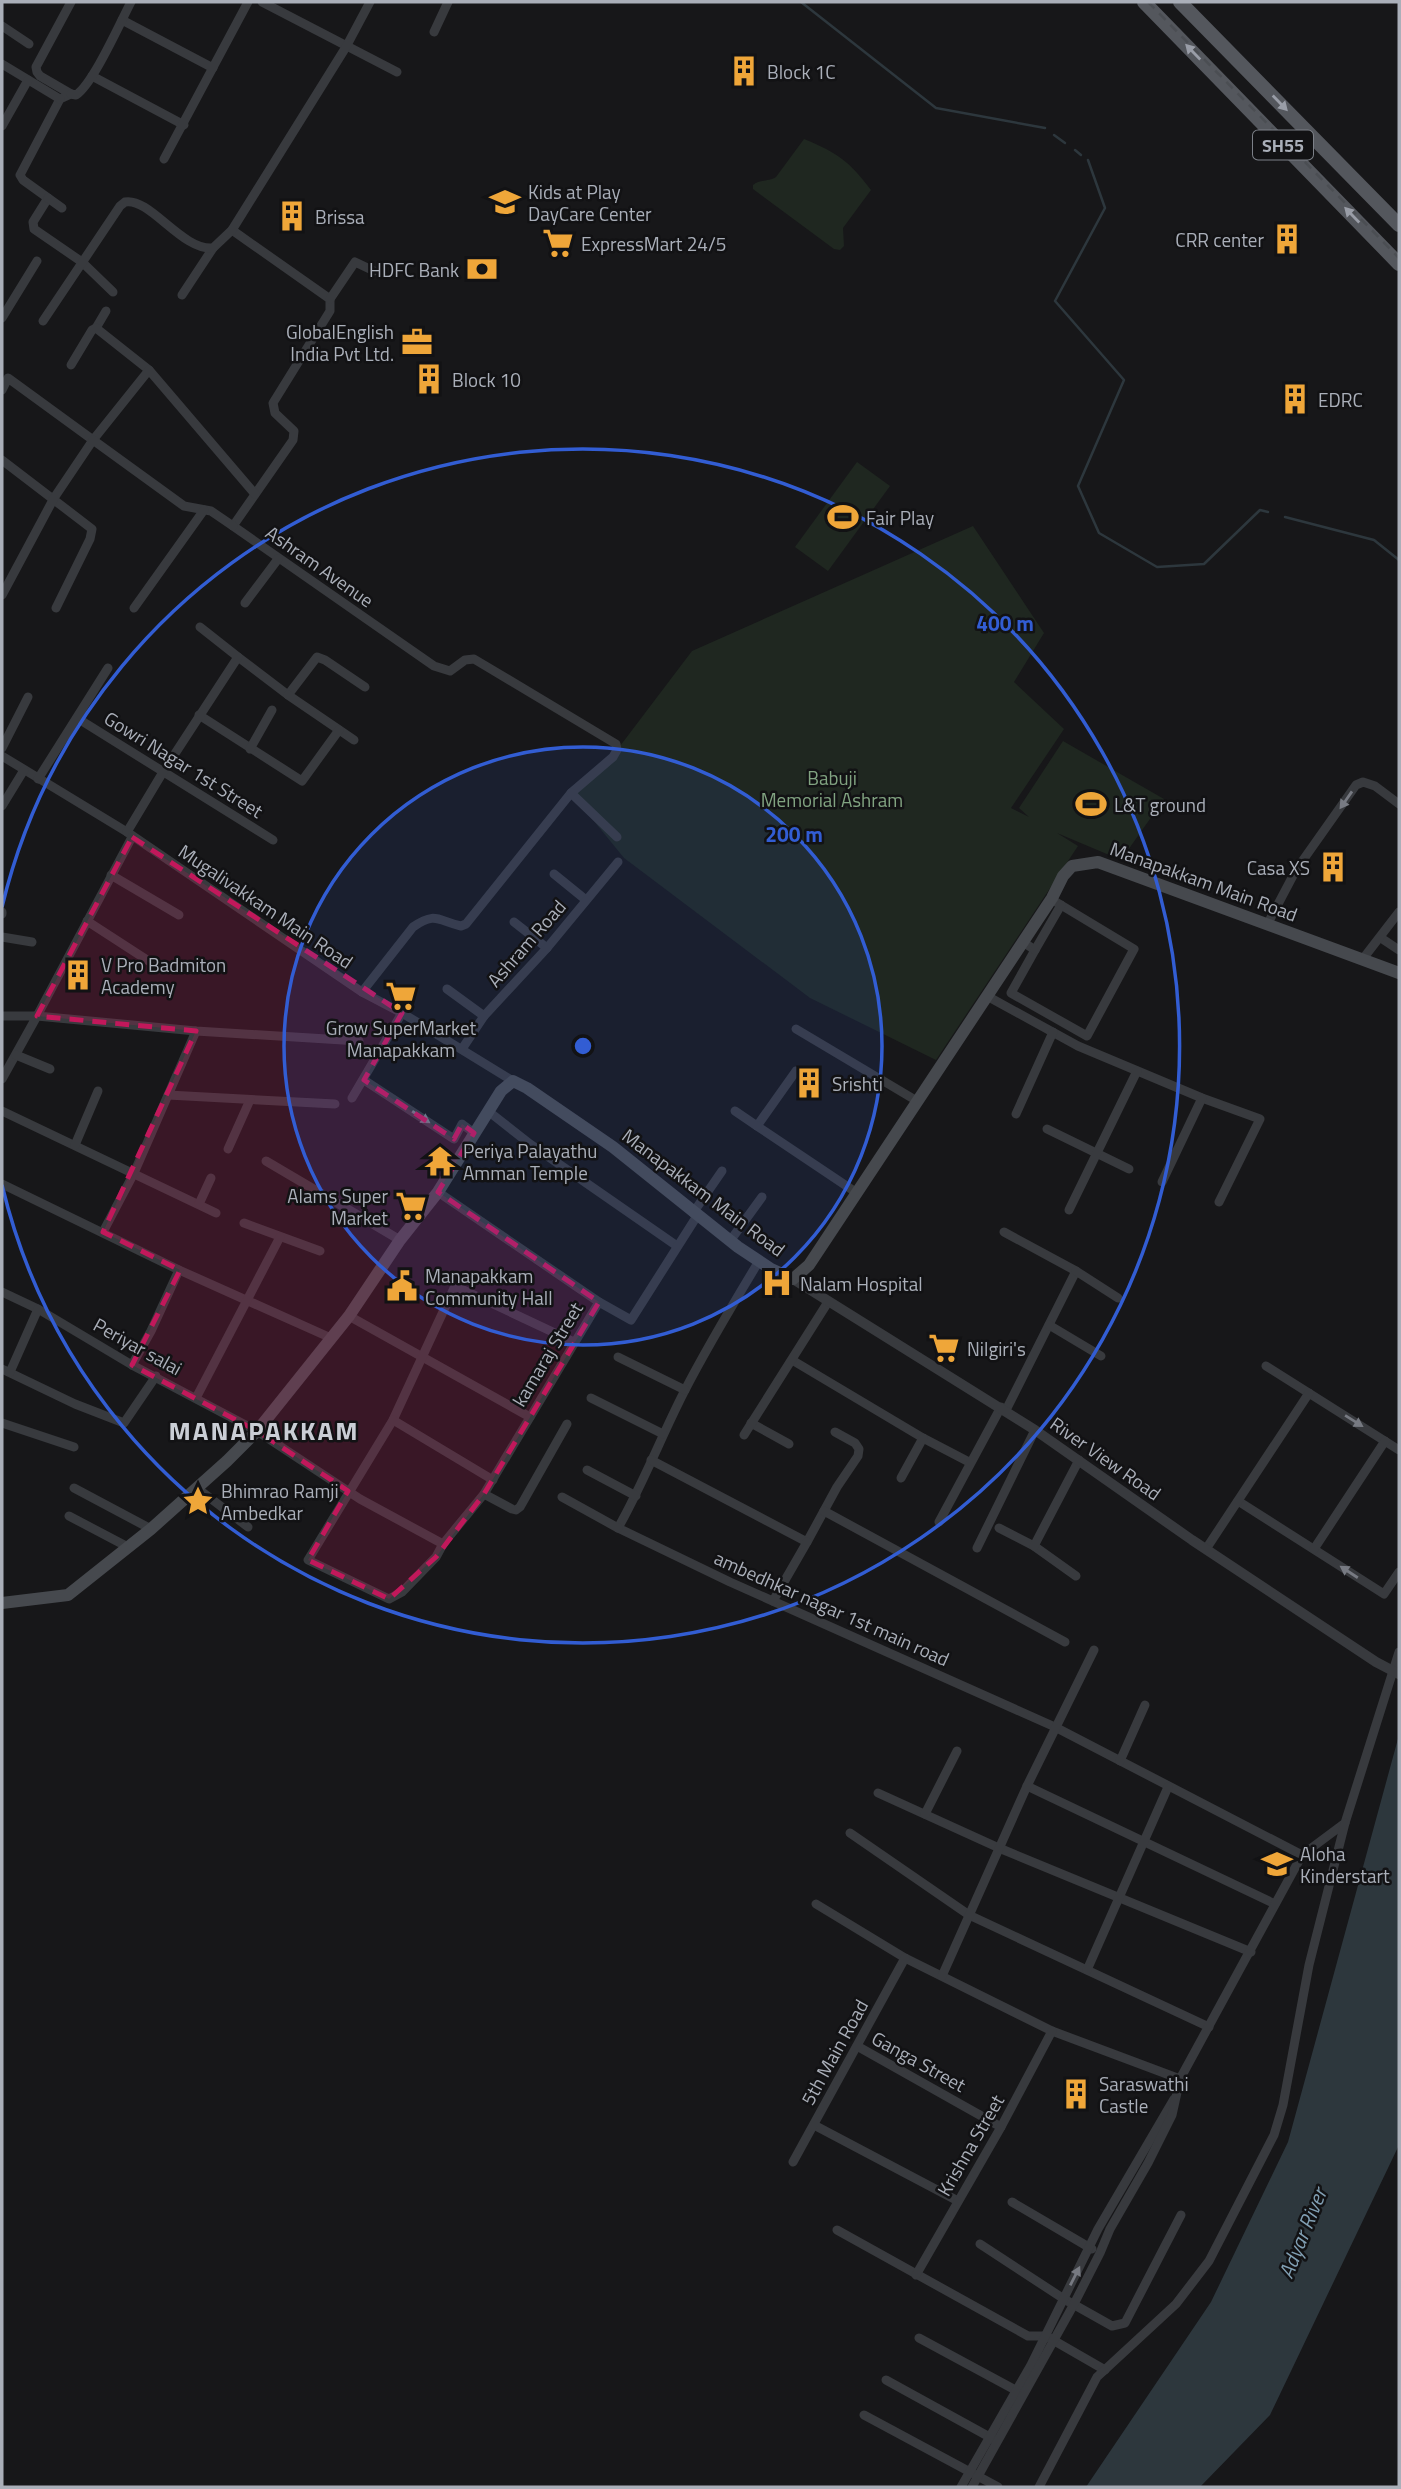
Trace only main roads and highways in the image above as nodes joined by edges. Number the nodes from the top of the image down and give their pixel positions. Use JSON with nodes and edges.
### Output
{"nodes":[{"id":1,"x":1144,"y":2,"type":"edge"},
{"id":2,"x":1180,"y":2,"type":"edge"},
{"id":3,"x":1399,"y":225,"type":"edge"},
{"id":4,"x":1399,"y":264,"type":"edge"},
{"id":5,"x":1399,"y":974,"type":"edge"},
{"id":6,"x":2,"y":1603,"type":"edge"}],
"edges":[{"from":4,"to":1,"type":"main road","number":"SH55","one_way":true},
{"from":2,"to":3,"type":"main road","number":"SH55","one_way":true},
{"from":5,"to":6,"type":"main road","name":"Manapakkam Main Road"}]}
